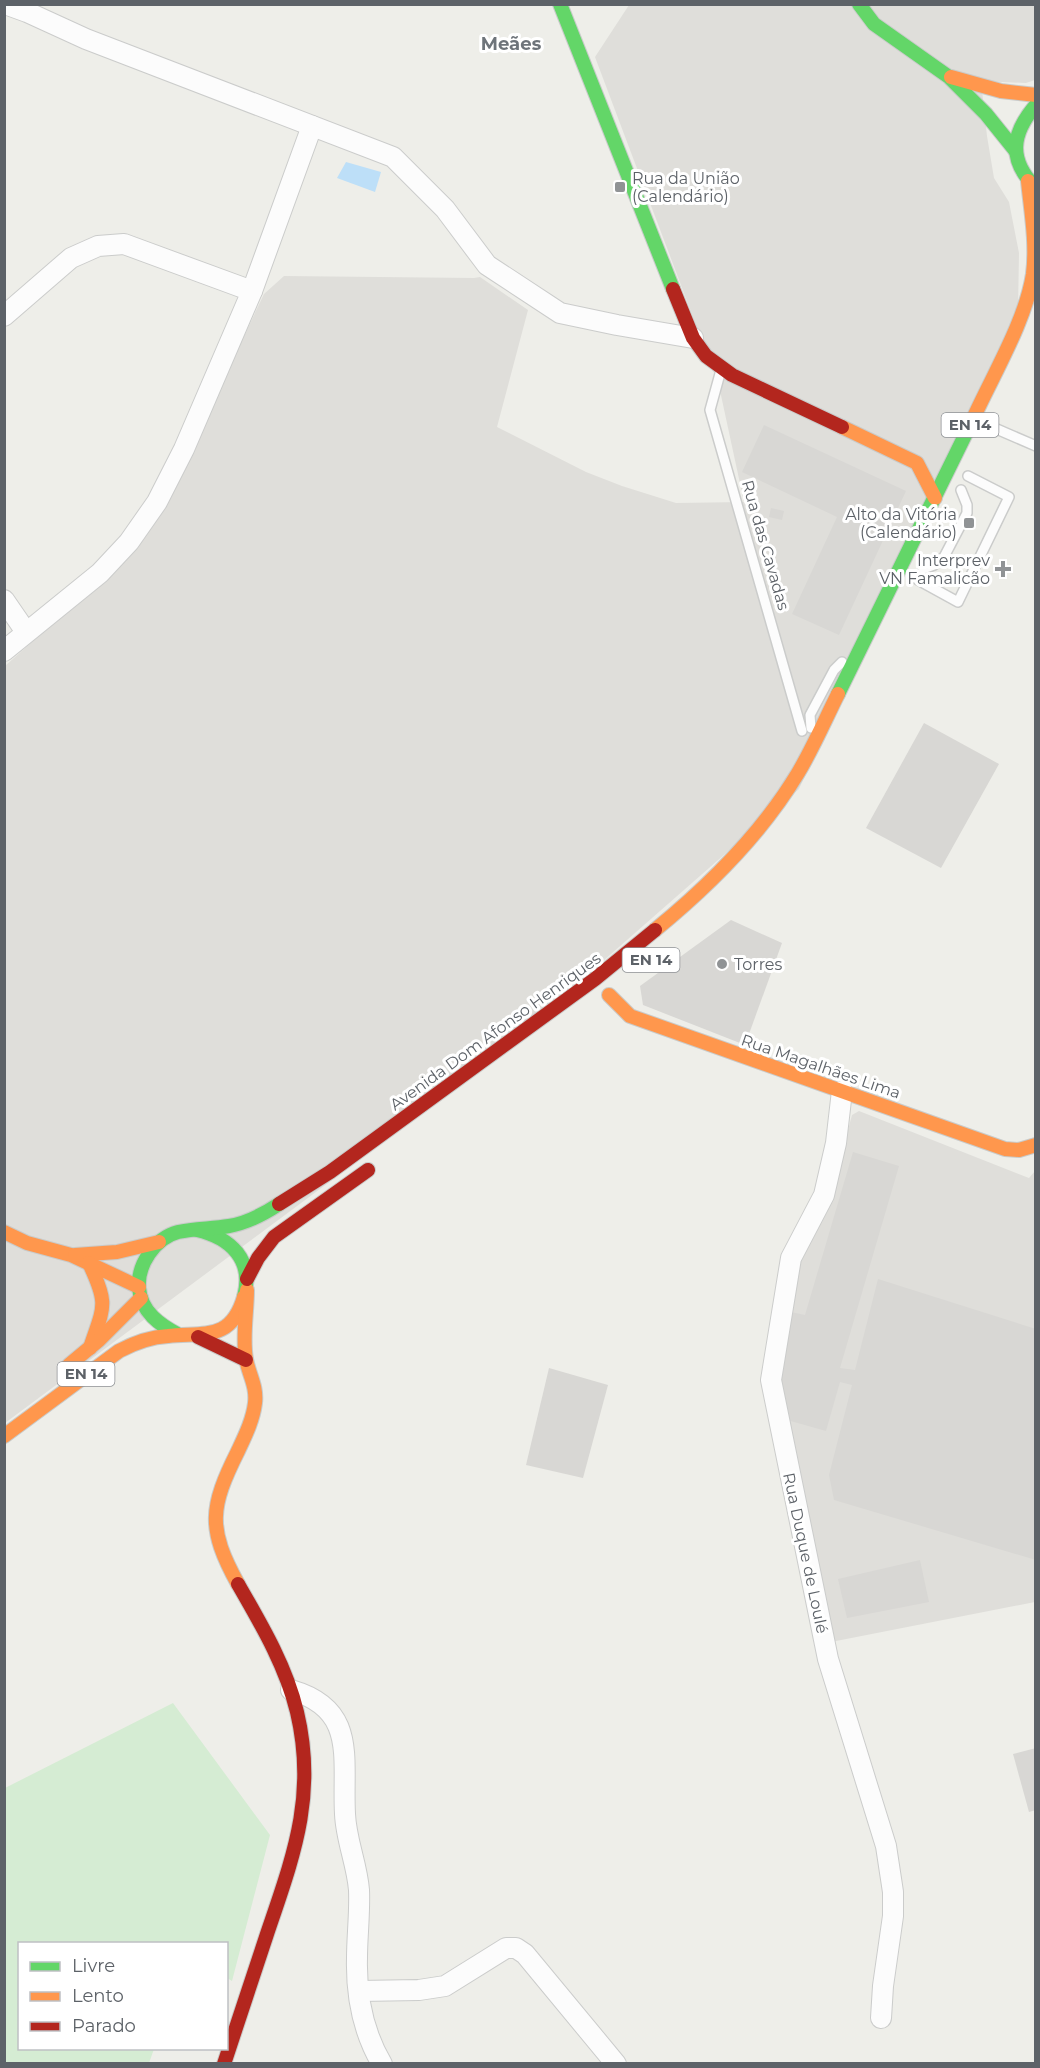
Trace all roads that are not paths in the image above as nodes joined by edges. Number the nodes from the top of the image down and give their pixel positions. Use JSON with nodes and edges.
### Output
{"nodes":[{"id":1,"x":4,"y":4,"type":"edge"},
{"id":2,"x":560,"y":4,"type":"edge"},
{"id":3,"x":859,"y":4,"type":"edge"},
{"id":4,"x":949,"y":77,"type":"junction"},
{"id":5,"x":1035,"y":94,"type":"edge"},
{"id":6,"x":1035,"y":105,"type":"edge"},
{"id":7,"x":312,"y":126,"type":"junction"},
{"id":8,"x":1015,"y":150,"type":"junction"},
{"id":9,"x":1032,"y":185,"type":"edge"},
{"id":10,"x":252,"y":291,"type":"junction"},
{"id":11,"x":4,"y":316,"type":"edge"},
{"id":12,"x":693,"y":338,"type":"junction"},
{"id":13,"x":722,"y":368,"type":"junction"},
{"id":14,"x":992,"y":426,"type":"dead end"},
{"id":15,"x":1035,"y":446,"type":"edge"},
{"id":16,"x":956,"y":455,"type":"junction"},
{"id":17,"x":918,"y":463,"type":"junction"},
{"id":18,"x":970,"y":471,"type":"joint"},
{"id":19,"x":961,"y":490,"type":"junction"},
{"id":20,"x":935,"y":498,"type":"junction"},
{"id":21,"x":951,"y":510,"type":"dead end"},
{"id":22,"x":932,"y":549,"type":"dead end"},
{"id":23,"x":918,"y":580,"type":"junction"},
{"id":24,"x":4,"y":600,"type":"edge"},
{"id":25,"x":26,"y":632,"type":"junction"},
{"id":26,"x":4,"y":651,"type":"edge"},
{"id":27,"x":802,"y":731,"type":"dead end"},
{"id":28,"x":608,"y":995,"type":"dead end"},
{"id":29,"x":842,"y":1091,"type":"junction"},
{"id":30,"x":1033,"y":1147,"type":"edge"},
{"id":31,"x":379,"y":1162,"type":"dead end"},
{"id":32,"x":197,"y":1230,"type":"junction"},
{"id":33,"x":4,"y":1233,"type":"edge"},
{"id":34,"x":159,"y":1242,"type":"junction"},
{"id":35,"x":71,"y":1255,"type":"junction"},
{"id":36,"x":89,"y":1263,"type":"junction"},
{"id":37,"x":247,"y":1283,"type":"junction"},
{"id":38,"x":140,"y":1293,"type":"junction"},
{"id":39,"x":179,"y":1335,"type":"junction"},
{"id":40,"x":198,"y":1336,"type":"junction"},
{"id":41,"x":90,"y":1348,"type":"junction"},
{"id":42,"x":246,"y":1360,"type":"junction"},
{"id":43,"x":60,"y":1371,"type":"dead end"},
{"id":44,"x":4,"y":1437,"type":"edge"},
{"id":45,"x":291,"y":1690,"type":"junction"},
{"id":46,"x":358,"y":1991,"type":"junction"},
{"id":47,"x":880,"y":2018,"type":"dead end"},
{"id":48,"x":224,"y":2064,"type":"edge"},
{"id":49,"x":382,"y":2064,"type":"edge"},
{"id":50,"x":616,"y":2064,"type":"edge"}],
"edges":[{"from":1,"to":7,"type":"street"},
{"from":2,"to":12,"type":"main road"},
{"from":3,"to":4,"type":"main road"},
{"from":4,"to":5,"type":"main road"},
{"from":4,"to":8,"type":"main road"},
{"from":6,"to":8,"type":"main road"},
{"from":7,"to":10,"type":"street"},
{"from":7,"to":12,"type":"street"},
{"from":8,"to":9,"type":"main road","number":"EN 14"},
{"from":9,"to":16,"type":"main road","name":"Avenida Dom Afonso Henriques","number":"EN 14"},
{"from":10,"to":11,"type":"street"},
{"from":10,"to":25,"type":"street"},
{"from":12,"to":13,"type":"main road"},
{"from":13,"to":17,"type":"main road"},
{"from":13,"to":27,"type":"lane","name":"Rua das Cavadas"},
{"from":14,"to":15,"type":"lane"},
{"from":16,"to":17,"type":"main road"},
{"from":16,"to":20,"type":"main road","name":"Avenida Dom Afonso Henriques","number":"EN 14"},
{"from":17,"to":20,"type":"main road"},
{"from":18,"to":19,"type":"main road"},
{"from":18,"to":23,"type":"lane"},
{"from":19,"to":21,"type":"main road"},
{"from":19,"to":23,"type":"lane"},
{"from":20,"to":32,"type":"main road","name":"Avenida Dom Afonso Henriques","number":"EN 14"},
{"from":22,"to":23,"type":"main road"},
{"from":24,"to":25,"type":"street"},
{"from":25,"to":26,"type":"street"},
{"from":28,"to":29,"type":"main road","name":"Rua Magalhães Lima"},
{"from":29,"to":30,"type":"main road","name":"Rua Magalhães Lima"},
{"from":29,"to":47,"type":"street","name":"Rua Duque de Loulé"},
{"from":31,"to":37,"type":"main road","number":"EN 14"},
{"from":32,"to":34,"type":"main road","name":"Avenida Dom Afonso Henriques","number":"EN 14"},
{"from":32,"to":37,"type":"main road"},
{"from":33,"to":35,"type":"main road"},
{"from":34,"to":35,"type":"main road","name":"Avenida Dom Afonso Henriques"},
{"from":34,"to":38,"type":"main road"},
{"from":35,"to":36,"type":"main road"},
{"from":36,"to":38,"type":"main road"},
{"from":36,"to":41,"type":"main road"},
{"from":37,"to":40,"type":"main road","number":"EN 14"},
{"from":37,"to":42,"type":"main road"},
{"from":38,"to":39,"type":"main road"},
{"from":38,"to":41,"type":"main road","number":"EN 14"},
{"from":39,"to":40,"type":"main road","number":"EN 14"},
{"from":39,"to":44,"type":"main road","number":"EN 14"},
{"from":40,"to":42,"type":"main road"},
{"from":41,"to":43,"type":"main road","number":"EN 14"},
{"from":42,"to":45,"type":"main road"},
{"from":45,"to":46,"type":"street"},
{"from":45,"to":48,"type":"main road"},
{"from":46,"to":49,"type":"street"},
{"from":46,"to":50,"type":"street"}]}
